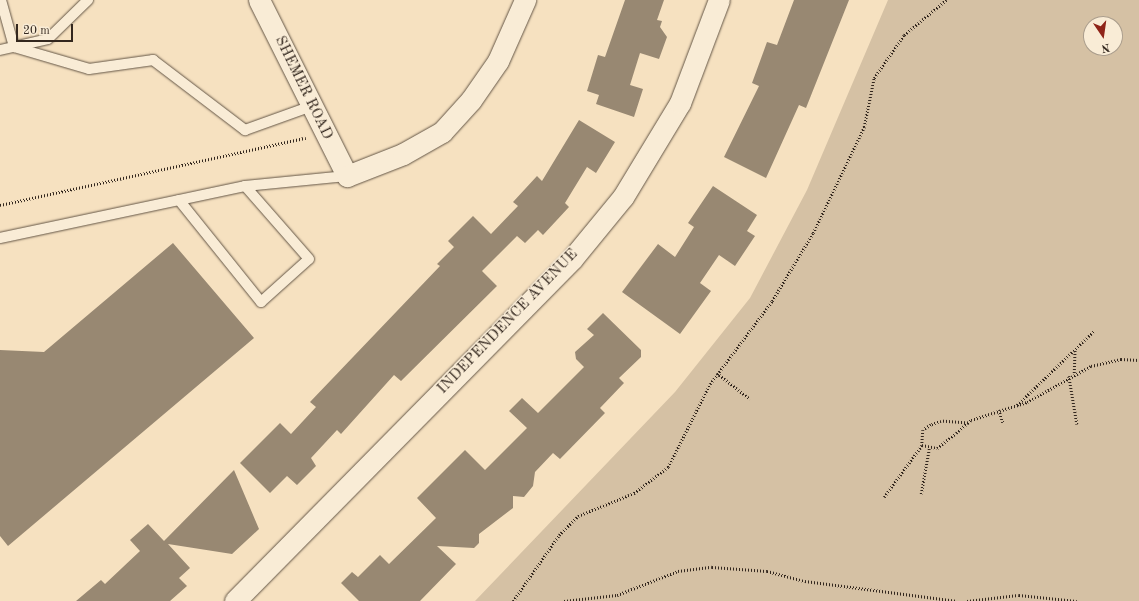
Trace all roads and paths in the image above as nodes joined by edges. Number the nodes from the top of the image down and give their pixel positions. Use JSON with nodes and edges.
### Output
{"nodes":[{"id":1,"x":1,"y":0,"type":"edge"},
{"id":2,"x":88,"y":0,"type":"edge"},
{"id":3,"x":259,"y":0,"type":"edge"},
{"id":4,"x":525,"y":0,"type":"edge"},
{"id":5,"x":719,"y":0,"type":"edge"},
{"id":6,"x":946,"y":0,"type":"edge"},
{"id":7,"x":14,"y":47,"type":"junction"},
{"id":8,"x":0,"y":50,"type":"edge"},
{"id":9,"x":312,"y":106,"type":"junction"},
{"id":10,"x":326,"y":134,"type":"junction"},
{"id":11,"x":347,"y":176,"type":"junction"},
{"id":12,"x":245,"y":186,"type":"junction"},
{"id":13,"x":179,"y":200,"type":"junction"},
{"id":14,"x":0,"y":205,"type":"edge"},
{"id":15,"x":0,"y":238,"type":"edge"},
{"id":16,"x":1094,"y":331,"type":"dead end"},
{"id":17,"x":1076,"y":349,"type":"junction"},
{"id":18,"x":1139,"y":360,"type":"edge"},
{"id":19,"x":717,"y":373,"type":"junction"},
{"id":20,"x":1074,"y":373,"type":"junction"},
{"id":21,"x":1069,"y":375,"type":"junction"},
{"id":22,"x":750,"y":398,"type":"dead end"},
{"id":23,"x":1017,"y":405,"type":"junction"},
{"id":24,"x":999,"y":410,"type":"junction"},
{"id":25,"x":1003,"y":422,"type":"dead end"},
{"id":26,"x":968,"y":423,"type":"junction"},
{"id":27,"x":1077,"y":424,"type":"dead end"},
{"id":28,"x":922,"y":445,"type":"junction"},
{"id":29,"x":929,"y":449,"type":"junction"},
{"id":30,"x":921,"y":494,"type":"dead end"},
{"id":31,"x":884,"y":497,"type":"dead end"},
{"id":32,"x":235,"y":601,"type":"edge"},
{"id":33,"x":513,"y":601,"type":"edge"},
{"id":34,"x":564,"y":601,"type":"edge"},
{"id":35,"x":956,"y":601,"type":"edge"},
{"id":36,"x":967,"y":601,"type":"edge"},
{"id":37,"x":1077,"y":601,"type":"edge"}],
"edges":[{"from":1,"to":7,"type":"lane"},
{"from":2,"to":7,"type":"lane"},
{"from":3,"to":9,"type":"street","name":"SHEMER ROAD"},
{"from":4,"to":11,"type":"street"},
{"from":5,"to":32,"type":"street","name":"INDEPENDENCE AVENUE"},
{"from":6,"to":19,"type":"path"},
{"from":7,"to":8,"type":"lane"},
{"from":7,"to":9,"type":"lane"},
{"from":9,"to":10,"type":"street","name":"SHEMER ROAD"},
{"from":10,"to":11,"type":"street","name":"SHEMER ROAD"},
{"from":10,"to":14,"type":"path"},
{"from":11,"to":12,"type":"lane"},
{"from":12,"to":13,"type":"lane"},
{"from":12,"to":13,"type":"lane"},
{"from":13,"to":15,"type":"lane"},
{"from":16,"to":17,"type":"path"},
{"from":17,"to":20,"type":"path"},
{"from":17,"to":23,"type":"path"},
{"from":18,"to":20,"type":"path"},
{"from":19,"to":22,"type":"path"},
{"from":19,"to":33,"type":"path"},
{"from":20,"to":21,"type":"path"},
{"from":21,"to":23,"type":"path"},
{"from":21,"to":27,"type":"path"},
{"from":23,"to":24,"type":"path"},
{"from":24,"to":25,"type":"path"},
{"from":24,"to":26,"type":"path"},
{"from":26,"to":28,"type":"path"},
{"from":26,"to":29,"type":"path"},
{"from":28,"to":29,"type":"path"},
{"from":28,"to":31,"type":"path"},
{"from":29,"to":30,"type":"path"},
{"from":34,"to":35,"type":"path"},
{"from":36,"to":37,"type":"path"}]}
